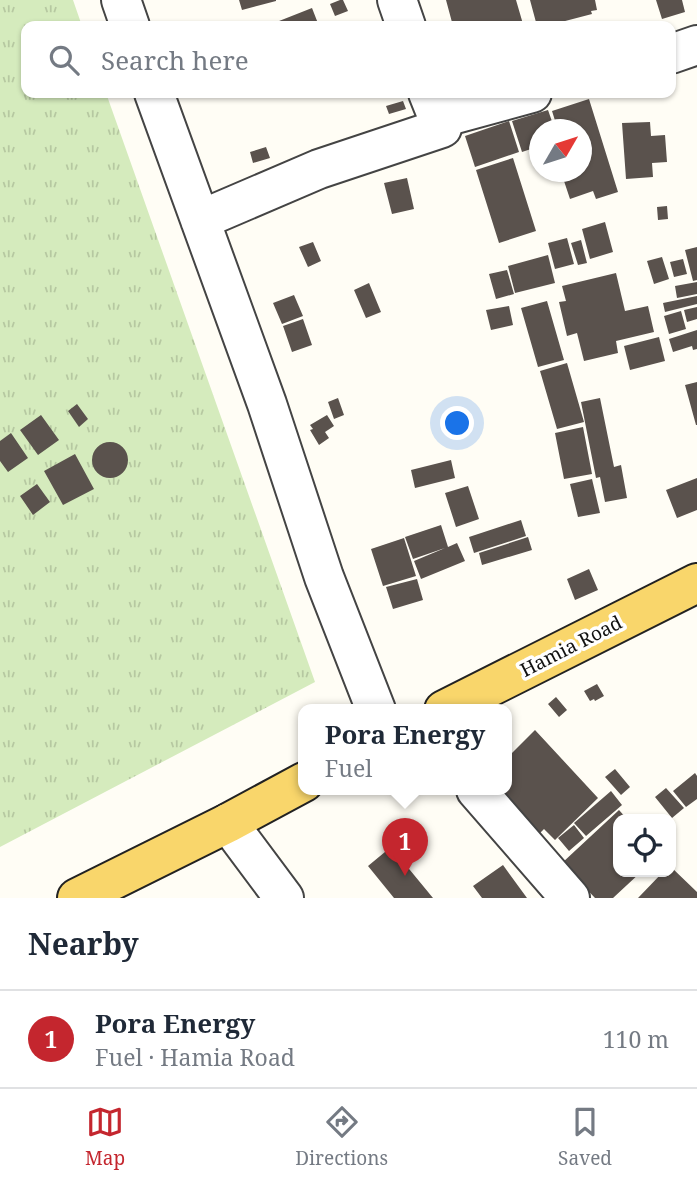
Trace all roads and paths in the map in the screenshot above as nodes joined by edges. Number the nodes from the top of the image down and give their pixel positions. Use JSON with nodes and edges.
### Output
{"nodes":[{"id":1,"x":121,"y":0,"type":"edge"},
{"id":2,"x":397,"y":0,"type":"edge"},
{"id":3,"x":128,"y":21,"type":"edge"},
{"id":4,"x":404,"y":21,"type":"edge"},
{"id":5,"x":697,"y":45,"type":"edge"},
{"id":6,"x":676,"y":52,"type":"edge"},
{"id":7,"x":156,"y":98,"type":"edge"},
{"id":8,"x":494,"y":98,"type":"edge"},
{"id":9,"x":433,"y":106,"type":"edge"},
{"id":10,"x":200,"y":220,"type":"junction"},
{"id":11,"x":697,"y":583,"type":"edge"},
{"id":12,"x":374,"y":704,"type":"edge"},
{"id":13,"x":456,"y":704,"type":"edge"},
{"id":14,"x":298,"y":785,"type":"edge"},
{"id":15,"x":480,"y":795,"type":"edge"},
{"id":16,"x":228,"y":823,"type":"junction"},
{"id":17,"x":77,"y":898,"type":"edge"},
{"id":18,"x":284,"y":898,"type":"edge"},
{"id":19,"x":570,"y":898,"type":"edge"}],
"edges":[{"from":1,"to":3,"type":"street"},
{"from":2,"to":4,"type":"street"},
{"from":5,"to":6,"type":"street"},
{"from":7,"to":10,"type":"street"},
{"from":8,"to":9,"type":"street"},
{"from":9,"to":10,"type":"street"},
{"from":10,"to":12,"type":"street"},
{"from":11,"to":13,"type":"main road","name":"Hamia Road"},
{"from":14,"to":16,"type":"main road"},
{"from":15,"to":19,"type":"street"},
{"from":16,"to":17,"type":"main road"},
{"from":16,"to":18,"type":"street"}]}
